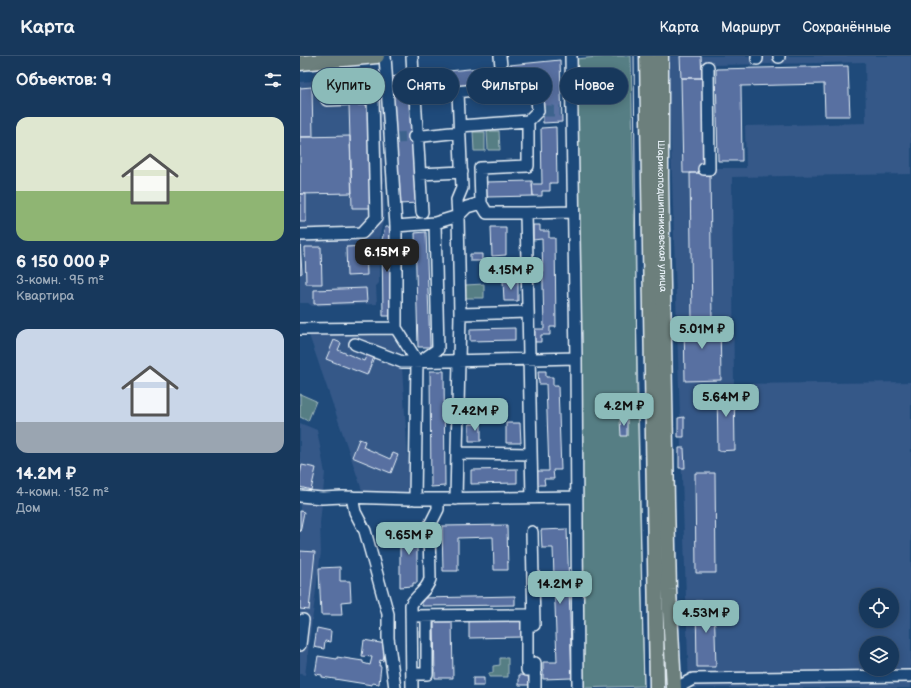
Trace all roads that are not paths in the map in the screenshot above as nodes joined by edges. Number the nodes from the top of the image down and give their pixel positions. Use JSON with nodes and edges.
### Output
{"nodes":[{"id":1,"x":376,"y":56,"type":"edge"},
{"id":2,"x":385,"y":56,"type":"edge"},
{"id":3,"x":412,"y":56,"type":"edge"},
{"id":4,"x":571,"y":56,"type":"edge"},
{"id":5,"x":647,"y":56,"type":"edge"},
{"id":6,"x":660,"y":56,"type":"edge"},
{"id":7,"x":300,"y":63,"type":"edge"},
{"id":8,"x":708,"y":67,"type":"dead end"},
{"id":9,"x":413,"y":68,"type":"tunnel mouth"},
{"id":10,"x":459,"y":92,"type":"edge"},
{"id":11,"x":373,"y":104,"type":"edge"},
{"id":12,"x":415,"y":104,"type":"tunnel mouth"},
{"id":13,"x":459,"y":104,"type":"edge"},
{"id":14,"x":528,"y":122,"type":"junction"},
{"id":15,"x":460,"y":129,"type":"junction"},
{"id":16,"x":416,"y":137,"type":"junction"},
{"id":17,"x":705,"y":165,"type":"dead end"},
{"id":18,"x":462,"y":172,"type":"junction"},
{"id":19,"x":420,"y":174,"type":"junction"},
{"id":20,"x":481,"y":204,"type":"junction"},
{"id":21,"x":422,"y":212,"type":"dead end"},
{"id":22,"x":573,"y":212,"type":"junction"},
{"id":23,"x":526,"y":213,"type":"junction"},
{"id":24,"x":458,"y":216,"type":"junction"},
{"id":25,"x":435,"y":223,"type":"junction"},
{"id":26,"x":396,"y":226,"type":"junction"},
{"id":27,"x":300,"y":234,"type":"edge"},
{"id":28,"x":528,"y":312,"type":"junction"},
{"id":29,"x":460,"y":314,"type":"junction"},
{"id":30,"x":396,"y":328,"type":"junction"},
{"id":31,"x":300,"y":329,"type":"edge"},
{"id":32,"x":356,"y":344,"type":"dead end"},
{"id":33,"x":576,"y":358,"type":"junction"},
{"id":34,"x":529,"y":359,"type":"junction"},
{"id":35,"x":459,"y":360,"type":"junction"},
{"id":36,"x":419,"y":361,"type":"junction"},
{"id":37,"x":457,"y":453,"type":"junction"},
{"id":38,"x":531,"y":454,"type":"junction"},
{"id":39,"x":300,"y":496,"type":"edge"},
{"id":40,"x":352,"y":497,"type":"junction"},
{"id":41,"x":577,"y":497,"type":"junction"},
{"id":42,"x":532,"y":498,"type":"junction"},
{"id":43,"x":438,"y":499,"type":"junction"},
{"id":44,"x":456,"y":499,"type":"junction"},
{"id":45,"x":410,"y":500,"type":"dead end"},
{"id":46,"x":532,"y":532,"type":"dead end"},
{"id":47,"x":412,"y":616,"type":"junction"},
{"id":48,"x":437,"y":617,"type":"junction"},
{"id":49,"x":303,"y":620,"type":"dead end"},
{"id":50,"x":300,"y":645,"type":"edge"},
{"id":51,"x":535,"y":670,"type":"junction"},
{"id":52,"x":412,"y":674,"type":"junction"},
{"id":53,"x":657,"y":674,"type":"junction"},
{"id":54,"x":911,"y":676,"type":"edge"},
{"id":55,"x":673,"y":685,"type":"edge"},
{"id":56,"x":394,"y":688,"type":"edge"},
{"id":57,"x":412,"y":688,"type":"edge"},
{"id":58,"x":535,"y":688,"type":"edge"},
{"id":59,"x":578,"y":688,"type":"edge"},
{"id":60,"x":652,"y":688,"type":"edge"},
{"id":61,"x":657,"y":688,"type":"edge"}],
"edges":[{"from":1,"to":7,"type":"main road"},
{"from":2,"to":26,"type":"street"},
{"from":3,"to":9,"type":"street"},
{"from":4,"to":22,"type":"street"},
{"from":5,"to":53,"type":"main road","name":"Шарикоподшипниковская улица"},
{"from":6,"to":55,"type":"main road","name":"Шарикоподшипниковская улица"},
{"from":8,"to":17,"type":"street"},
{"from":10,"to":14,"type":"street"},
{"from":11,"to":27,"type":"street"},
{"from":12,"to":16,"type":"street"},
{"from":13,"to":15,"type":"street"},
{"from":14,"to":15,"type":"street"},
{"from":14,"to":20,"type":"street"},
{"from":15,"to":16,"type":"street"},
{"from":15,"to":18,"type":"street"},
{"from":16,"to":19,"type":"street"},
{"from":18,"to":19,"type":"street"},
{"from":18,"to":24,"type":"street"},
{"from":19,"to":21,"type":"street"},
{"from":20,"to":23,"type":"street"},
{"from":20,"to":24,"type":"street"},
{"from":22,"to":23,"type":"street"},
{"from":22,"to":33,"type":"street"},
{"from":23,"to":28,"type":"street"},
{"from":24,"to":25,"type":"street"},
{"from":24,"to":29,"type":"street"},
{"from":25,"to":26,"type":"street"},
{"from":25,"to":36,"type":"street"},
{"from":26,"to":30,"type":"street"},
{"from":28,"to":29,"type":"street"},
{"from":28,"to":34,"type":"street"},
{"from":29,"to":35,"type":"street"},
{"from":30,"to":31,"type":"street"},
{"from":30,"to":36,"type":"street"},
{"from":32,"to":36,"type":"street"},
{"from":33,"to":34,"type":"street"},
{"from":33,"to":41,"type":"street"},
{"from":34,"to":35,"type":"street"},
{"from":34,"to":38,"type":"street"},
{"from":35,"to":36,"type":"street"},
{"from":35,"to":37,"type":"street"},
{"from":36,"to":43,"type":"street"},
{"from":37,"to":38,"type":"street"},
{"from":37,"to":44,"type":"street"},
{"from":38,"to":42,"type":"street"},
{"from":39,"to":40,"type":"street"},
{"from":40,"to":45,"type":"street"},
{"from":40,"to":56,"type":"street"},
{"from":41,"to":42,"type":"street"},
{"from":41,"to":59,"type":"street"},
{"from":42,"to":44,"type":"street"},
{"from":43,"to":44,"type":"street"},
{"from":43,"to":47,"type":"street"},
{"from":46,"to":51,"type":"street"},
{"from":47,"to":48,"type":"street"},
{"from":47,"to":52,"type":"street"},
{"from":48,"to":51,"type":"street"},
{"from":48,"to":52,"type":"street"},
{"from":49,"to":50,"type":"street"},
{"from":51,"to":58,"type":"street"},
{"from":52,"to":57,"type":"street"},
{"from":53,"to":60,"type":"street"},
{"from":53,"to":61,"type":"main road","name":"Шарикоподшипниковская улица"},
{"from":54,"to":55,"type":"street"}]}
